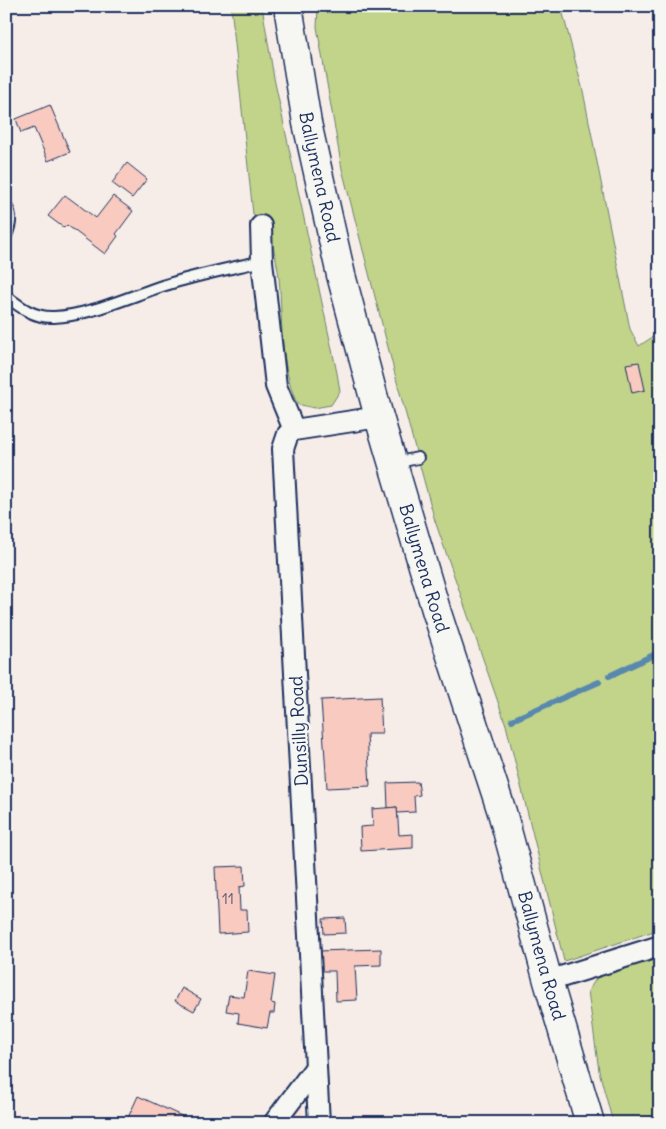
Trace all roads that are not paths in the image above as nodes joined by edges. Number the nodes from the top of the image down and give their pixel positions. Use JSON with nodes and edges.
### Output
{"nodes":[{"id":1,"x":288,"y":6,"type":"edge"},
{"id":2,"x":6,"y":206,"type":"edge"},
{"id":3,"x":261,"y":226,"type":"dead end"},
{"id":4,"x":6,"y":236,"type":"edge"},
{"id":5,"x":262,"y":261,"type":"junction"},
{"id":6,"x":6,"y":296,"type":"edge"},
{"id":7,"x":379,"y":417,"type":"junction"},
{"id":8,"x":294,"y":430,"type":"junction"},
{"id":9,"x":660,"y":946,"type":"edge"},
{"id":10,"x":548,"y":981,"type":"junction"},
{"id":11,"x":316,"y":1067,"type":"junction"},
{"id":12,"x":274,"y":1123,"type":"edge"},
{"id":13,"x":319,"y":1123,"type":"edge"},
{"id":14,"x":590,"y":1123,"type":"edge"}],
"edges":[{"from":1,"to":7,"type":"highway","name":"Ballymena Road"},
{"from":2,"to":4,"type":"lane"},
{"from":3,"to":5,"type":"street"},
{"from":5,"to":6,"type":"lane"},
{"from":5,"to":8,"type":"street"},
{"from":7,"to":8,"type":"street"},
{"from":7,"to":10,"type":"highway","name":"Ballymena Road"},
{"from":8,"to":11,"type":"street","name":"Dunsilly Road"},
{"from":9,"to":10,"type":"street"},
{"from":10,"to":14,"type":"highway","name":"Ballymena Road"},
{"from":11,"to":12,"type":"street"},
{"from":11,"to":13,"type":"street","name":"Dunsilly Road"}]}
